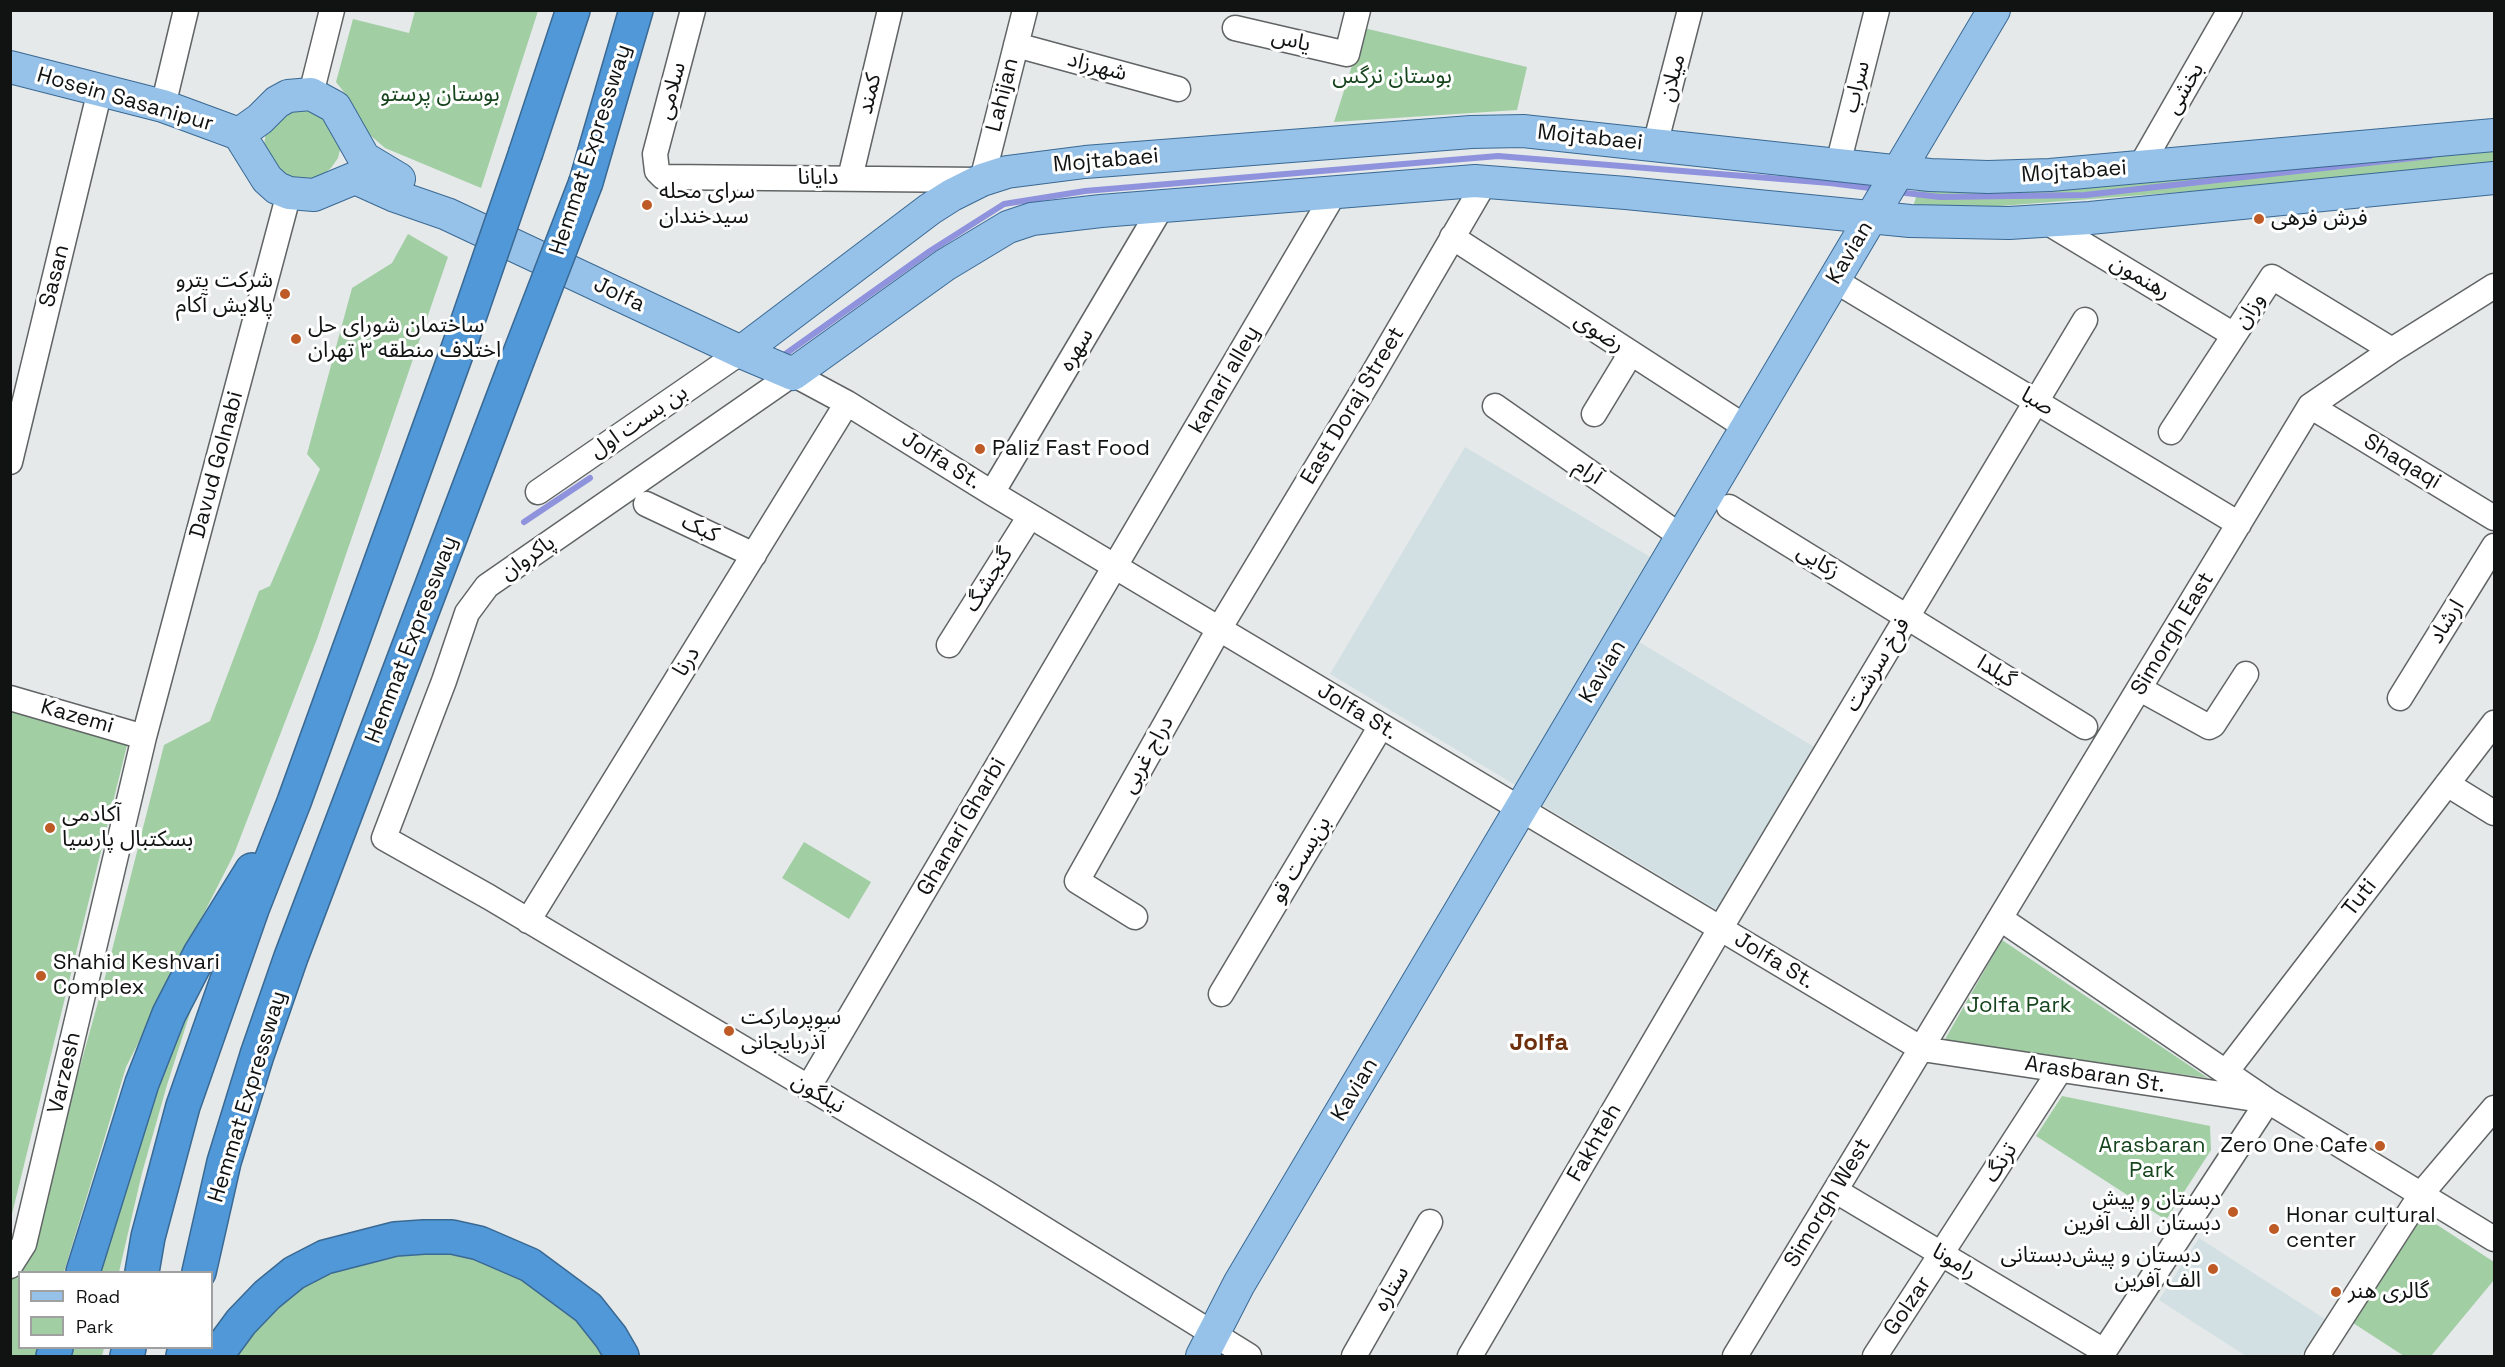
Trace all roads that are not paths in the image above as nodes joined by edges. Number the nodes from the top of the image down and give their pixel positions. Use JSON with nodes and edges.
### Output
{"nodes":[{"id":1,"x":186,"y":10,"type":"edge"},
{"id":2,"x":332,"y":10,"type":"edge"},
{"id":3,"x":573,"y":10,"type":"edge"},
{"id":4,"x":636,"y":10,"type":"edge"},
{"id":5,"x":693,"y":10,"type":"edge"},
{"id":6,"x":890,"y":10,"type":"edge"},
{"id":7,"x":1024,"y":10,"type":"edge"},
{"id":8,"x":1358,"y":10,"type":"edge"},
{"id":9,"x":1690,"y":10,"type":"edge"},
{"id":10,"x":1877,"y":10,"type":"edge"},
{"id":11,"x":1994,"y":10,"type":"edge"},
{"id":12,"x":2230,"y":10,"type":"edge"},
{"id":13,"x":1235,"y":28,"type":"dead end"},
{"id":14,"x":1016,"y":45,"type":"junction"},
{"id":15,"x":10,"y":67,"type":"edge"},
{"id":16,"x":1178,"y":89,"type":"dead end"},
{"id":17,"x":100,"y":90,"type":"junction"},
{"id":18,"x":311,"y":94,"type":"junction"},
{"id":19,"x":163,"y":106,"type":"junction"},
{"id":20,"x":239,"y":134,"type":"junction"},
{"id":21,"x":2494,"y":135,"type":"edge"},
{"id":22,"x":1655,"y":145,"type":"junction"},
{"id":23,"x":1838,"y":164,"type":"junction"},
{"id":24,"x":2140,"y":167,"type":"junction"},
{"id":25,"x":657,"y":171,"type":"joint"},
{"id":26,"x":1898,"y":171,"type":"junction"},
{"id":27,"x":850,"y":178,"type":"junction"},
{"id":28,"x":2494,"y":178,"type":"edge"},
{"id":29,"x":982,"y":180,"type":"junction"},
{"id":30,"x":1485,"y":182,"type":"junction"},
{"id":31,"x":1335,"y":192,"type":"junction"},
{"id":32,"x":289,"y":193,"type":"junction"},
{"id":33,"x":1162,"y":206,"type":"junction"},
{"id":34,"x":447,"y":214,"type":"junction"},
{"id":35,"x":1871,"y":218,"type":"junction"},
{"id":36,"x":2045,"y":221,"type":"junction"},
{"id":37,"x":1452,"y":237,"type":"junction"},
{"id":38,"x":1834,"y":280,"type":"junction"},
{"id":39,"x":2494,"y":286,"type":"edge"},
{"id":40,"x":2085,"y":320,"type":"dead end"},
{"id":41,"x":2234,"y":335,"type":"junction"},
{"id":42,"x":2392,"y":350,"type":"junction"},
{"id":43,"x":741,"y":352,"type":"junction"},
{"id":44,"x":1631,"y":353,"type":"junction"},
{"id":45,"x":792,"y":374,"type":"junction"},
{"id":46,"x":2036,"y":402,"type":"junction"},
{"id":47,"x":847,"y":403,"type":"junction"},
{"id":48,"x":1495,"y":406,"type":"dead end"},
{"id":49,"x":2310,"y":406,"type":"junction"},
{"id":50,"x":1594,"y":414,"type":"dead end"},
{"id":51,"x":1747,"y":428,"type":"junction"},
{"id":52,"x":2171,"y":432,"type":"dead end"},
{"id":53,"x":10,"y":462,"type":"edge"},
{"id":54,"x":538,"y":492,"type":"dead end"},
{"id":55,"x":992,"y":494,"type":"junction"},
{"id":56,"x":646,"y":504,"type":"dead end"},
{"id":57,"x":1729,"y":507,"type":"dead end"},
{"id":58,"x":1030,"y":516,"type":"junction"},
{"id":59,"x":2494,"y":518,"type":"edge"},
{"id":60,"x":2239,"y":524,"type":"junction"},
{"id":61,"x":1682,"y":537,"type":"junction"},
{"id":62,"x":2494,"y":546,"type":"edge"},
{"id":63,"x":754,"y":555,"type":"junction"},
{"id":64,"x":1115,"y":567,"type":"junction"},
{"id":65,"x":1907,"y":617,"type":"junction"},
{"id":66,"x":1219,"y":629,"type":"junction"},
{"id":67,"x":949,"y":645,"type":"dead end"},
{"id":68,"x":2246,"y":674,"type":"dead end"},
{"id":69,"x":2140,"y":689,"type":"junction"},
{"id":70,"x":10,"y":698,"type":"edge"},
{"id":71,"x":2400,"y":698,"type":"dead end"},
{"id":72,"x":2494,"y":723,"type":"edge"},
{"id":73,"x":1381,"y":726,"type":"junction"},
{"id":74,"x":2085,"y":727,"type":"dead end"},
{"id":75,"x":144,"y":736,"type":"junction"},
{"id":76,"x":2447,"y":784,"type":"junction"},
{"id":77,"x":294,"y":802,"type":"junction"},
{"id":78,"x":1521,"y":810,"type":"junction"},
{"id":79,"x":2494,"y":813,"type":"edge"},
{"id":80,"x":384,"y":838,"type":"joint"},
{"id":81,"x":1136,"y":917,"type":"dead end"},
{"id":82,"x":2001,"y":919,"type":"junction"},
{"id":83,"x":528,"y":921,"type":"junction"},
{"id":84,"x":1720,"y":929,"type":"junction"},
{"id":85,"x":1221,"y":994,"type":"dead end"},
{"id":86,"x":1922,"y":1049,"type":"junction"},
{"id":87,"x":2060,"y":1070,"type":"junction"},
{"id":88,"x":2226,"y":1072,"type":"junction"},
{"id":89,"x":808,"y":1088,"type":"junction"},
{"id":90,"x":2268,"y":1101,"type":"junction"},
{"id":91,"x":2494,"y":1108,"type":"edge"},
{"id":92,"x":1836,"y":1191,"type":"junction"},
{"id":93,"x":2422,"y":1193,"type":"junction"},
{"id":94,"x":1430,"y":1222,"type":"dead end"},
{"id":95,"x":2494,"y":1239,"type":"edge"},
{"id":96,"x":1942,"y":1255,"type":"junction"},
{"id":97,"x":10,"y":1266,"type":"edge"},
{"id":98,"x":83,"y":1271,"type":"edge"},
{"id":99,"x":142,"y":1271,"type":"edge"},
{"id":100,"x":199,"y":1271,"type":"edge"},
{"id":101,"x":1203,"y":1349,"type":"edge"},
{"id":102,"x":1742,"y":1354,"type":"edge"},
{"id":103,"x":2103,"y":1354,"type":"edge"},
{"id":104,"x":216,"y":1356,"type":"edge"},
{"id":105,"x":622,"y":1356,"type":"edge"},
{"id":106,"x":1249,"y":1356,"type":"edge"},
{"id":107,"x":1354,"y":1356,"type":"edge"},
{"id":108,"x":1470,"y":1356,"type":"edge"},
{"id":109,"x":1875,"y":1356,"type":"edge"},
{"id":110,"x":2318,"y":1356,"type":"edge"}],
"edges":[{"from":1,"to":19,"type":"street"},
{"from":2,"to":18,"type":"street"},
{"from":3,"to":77,"type":"highway","bridge":true},
{"from":4,"to":100,"type":"highway","name":"Hemmat Expressway","bridge":true},
{"from":5,"to":25,"type":"street","name":"سلامی"},
{"from":6,"to":27,"type":"street","name":"کمند"},
{"from":7,"to":14,"type":"street","name":"Lahijan"},
{"from":8,"to":13,"type":"street","name":"یاس"},
{"from":9,"to":22,"type":"street","name":"میلان"},
{"from":10,"to":23,"type":"street","name":"سراب"},
{"from":11,"to":26,"type":"main road","name":"Kavian"},
{"from":12,"to":24,"type":"street","name":"بخشی"},
{"from":14,"to":16,"type":"street","name":"شهرزاد"},
{"from":14,"to":29,"type":"street","name":"Lahijan"},
{"from":15,"to":17,"type":"main road","name":"Hosein Sasanipur"},
{"from":17,"to":19,"type":"main road","name":"Hosein Sasanipur"},
{"from":17,"to":53,"type":"street","name":"Sasan"},
{"from":18,"to":20,"type":"main road"},
{"from":18,"to":34,"type":"main road"},
{"from":19,"to":20,"type":"main road","name":"Hosein Sasanipur"},
{"from":20,"to":32,"type":"main road"},
{"from":21,"to":24,"type":"main road","name":"Mojtabaei"},
{"from":22,"to":23,"type":"main road","name":"Mojtabaei"},
{"from":22,"to":29,"type":"main road","name":"Mojtabaei"},
{"from":23,"to":26,"type":"main road","name":"Mojtabaei"},
{"from":24,"to":26,"type":"main road","name":"Mojtabaei"},
{"from":25,"to":27,"type":"street","name":"دایانا"},
{"from":26,"to":35,"type":"main road","name":"Kavian"},
{"from":27,"to":29,"type":"street","name":"دایانا"},
{"from":28,"to":36,"type":"main road","name":"Mojtabaei"},
{"from":29,"to":43,"type":"main road","name":"Mojtabaei"},
{"from":30,"to":31,"type":"main road","name":"Mojtabaei"},
{"from":30,"to":35,"type":"main road","name":"Mojtabaei"},
{"from":30,"to":37,"type":"street","name":"East Doraj Street"},
{"from":31,"to":33,"type":"main road","name":"Mojtabaei"},
{"from":31,"to":64,"type":"street","name":"kanari alley"},
{"from":32,"to":34,"type":"main road"},
{"from":32,"to":75,"type":"street","name":"Davud Golnabi"},
{"from":33,"to":45,"type":"main road","name":"Mojtabaei"},
{"from":33,"to":55,"type":"street","name":"سهره"},
{"from":34,"to":43,"type":"main road","name":"Jolfa"},
{"from":35,"to":36,"type":"main road","name":"Mojtabaei"},
{"from":35,"to":38,"type":"main road","name":"Kavian"},
{"from":36,"to":41,"type":"street","name":"رهنمون"},
{"from":37,"to":44,"type":"street","name":"رضوی"},
{"from":37,"to":66,"type":"street","name":"East Doraj Street"},
{"from":38,"to":46,"type":"street","name":"صبا"},
{"from":38,"to":51,"type":"main road","name":"Kavian"},
{"from":39,"to":42,"type":"street","name":"Simorgh East"},
{"from":40,"to":46,"type":"street","name":"فرخ سرشت"},
{"from":41,"to":42,"type":"street","name":"وزان"},
{"from":41,"to":52,"type":"street","name":"وزان"},
{"from":42,"to":49,"type":"street","name":"Simorgh East"},
{"from":43,"to":45,"type":"main road","name":"Jolfa"},
{"from":43,"to":54,"type":"street","name":"بن بست اول"},
{"from":44,"to":50,"type":"street"},
{"from":44,"to":51,"type":"street","name":"رضوی"},
{"from":45,"to":47,"type":"street","name":"Jolfa St."},
{"from":45,"to":80,"type":"street","name":"پاکروان"},
{"from":46,"to":60,"type":"street","name":"صبا"},
{"from":46,"to":65,"type":"street","name":"فرخ سرشت"},
{"from":47,"to":55,"type":"street","name":"Jolfa St."},
{"from":47,"to":63,"type":"street","name":"درنا"},
{"from":48,"to":61,"type":"street","name":"آرام"},
{"from":49,"to":59,"type":"street","name":"Shaqaqi"},
{"from":49,"to":60,"type":"street","name":"Simorgh East"},
{"from":51,"to":61,"type":"main road","name":"Kavian"},
{"from":55,"to":58,"type":"street","name":"Jolfa St."},
{"from":56,"to":63,"type":"street","name":"کبک"},
{"from":57,"to":65,"type":"street","name":"زکایی"},
{"from":58,"to":64,"type":"street","name":"Jolfa St."},
{"from":58,"to":67,"type":"street","name":"گنجشگ"},
{"from":60,"to":69,"type":"street","name":"Simorgh East"},
{"from":61,"to":78,"type":"main road","name":"Kavian"},
{"from":62,"to":71,"type":"street","name":"ارشاد"},
{"from":63,"to":83,"type":"street","name":"درنا"},
{"from":64,"to":66,"type":"street","name":"Jolfa St."},
{"from":64,"to":89,"type":"street","name":"Ghanari Gharbi"},
{"from":65,"to":74,"type":"street","name":"گیلدا"},
{"from":65,"to":84,"type":"street","name":"فرخ سرشت"},
{"from":66,"to":73,"type":"street","name":"Jolfa St."},
{"from":66,"to":81,"type":"street","name":"دراج غربی"},
{"from":68,"to":69,"type":"street"},
{"from":69,"to":82,"type":"street","name":"Simorgh East"},
{"from":70,"to":75,"type":"street","name":"Kazemi"},
{"from":72,"to":76,"type":"street","name":"Tuti"},
{"from":73,"to":78,"type":"street","name":"Jolfa St."},
{"from":73,"to":85,"type":"street","name":"بن‌بست قو"},
{"from":75,"to":97,"type":"street","name":"Varzesh"},
{"from":76,"to":79,"type":"street"},
{"from":76,"to":88,"type":"street","name":"Tuti"},
{"from":77,"to":98,"type":"highway"},
{"from":77,"to":99,"type":"highway"},
{"from":78,"to":84,"type":"street","name":"Jolfa St."},
{"from":78,"to":101,"type":"main road","name":"Kavian"},
{"from":80,"to":83,"type":"street","name":"نیلگون"},
{"from":82,"to":86,"type":"street","name":"Simorgh East"},
{"from":82,"to":88,"type":"street","name":"Arasbaran St."},
{"from":83,"to":89,"type":"street","name":"نیلگون"},
{"from":84,"to":86,"type":"street","name":"Jolfa St."},
{"from":84,"to":108,"type":"street","name":"Fakhteh"},
{"from":86,"to":87,"type":"street","name":"Arasbaran St."},
{"from":86,"to":92,"type":"street","name":"Simorgh West"},
{"from":87,"to":90,"type":"street","name":"Arasbaran St."},
{"from":87,"to":96,"type":"street","name":"ترنگ"},
{"from":88,"to":90,"type":"street","name":"Arasbaran St."},
{"from":89,"to":101,"type":"street","name":"نیلگون"},
{"from":90,"to":93,"type":"street","name":"Arasbaran St."},
{"from":90,"to":103,"type":"street"},
{"from":91,"to":93,"type":"street"},
{"from":92,"to":96,"type":"street","name":"رامونا"},
{"from":92,"to":102,"type":"street","name":"Simorgh West"},
{"from":93,"to":95,"type":"street","name":"Arasbaran St."},
{"from":93,"to":110,"type":"street"},
{"from":94,"to":107,"type":"street","name":"ستاره"},
{"from":96,"to":103,"type":"street","name":"رامونا"},
{"from":96,"to":109,"type":"street","name":"Golzar"},
{"from":101,"to":106,"type":"street","name":"نیلگون"},
{"from":104,"to":105,"type":"highway"}]}
